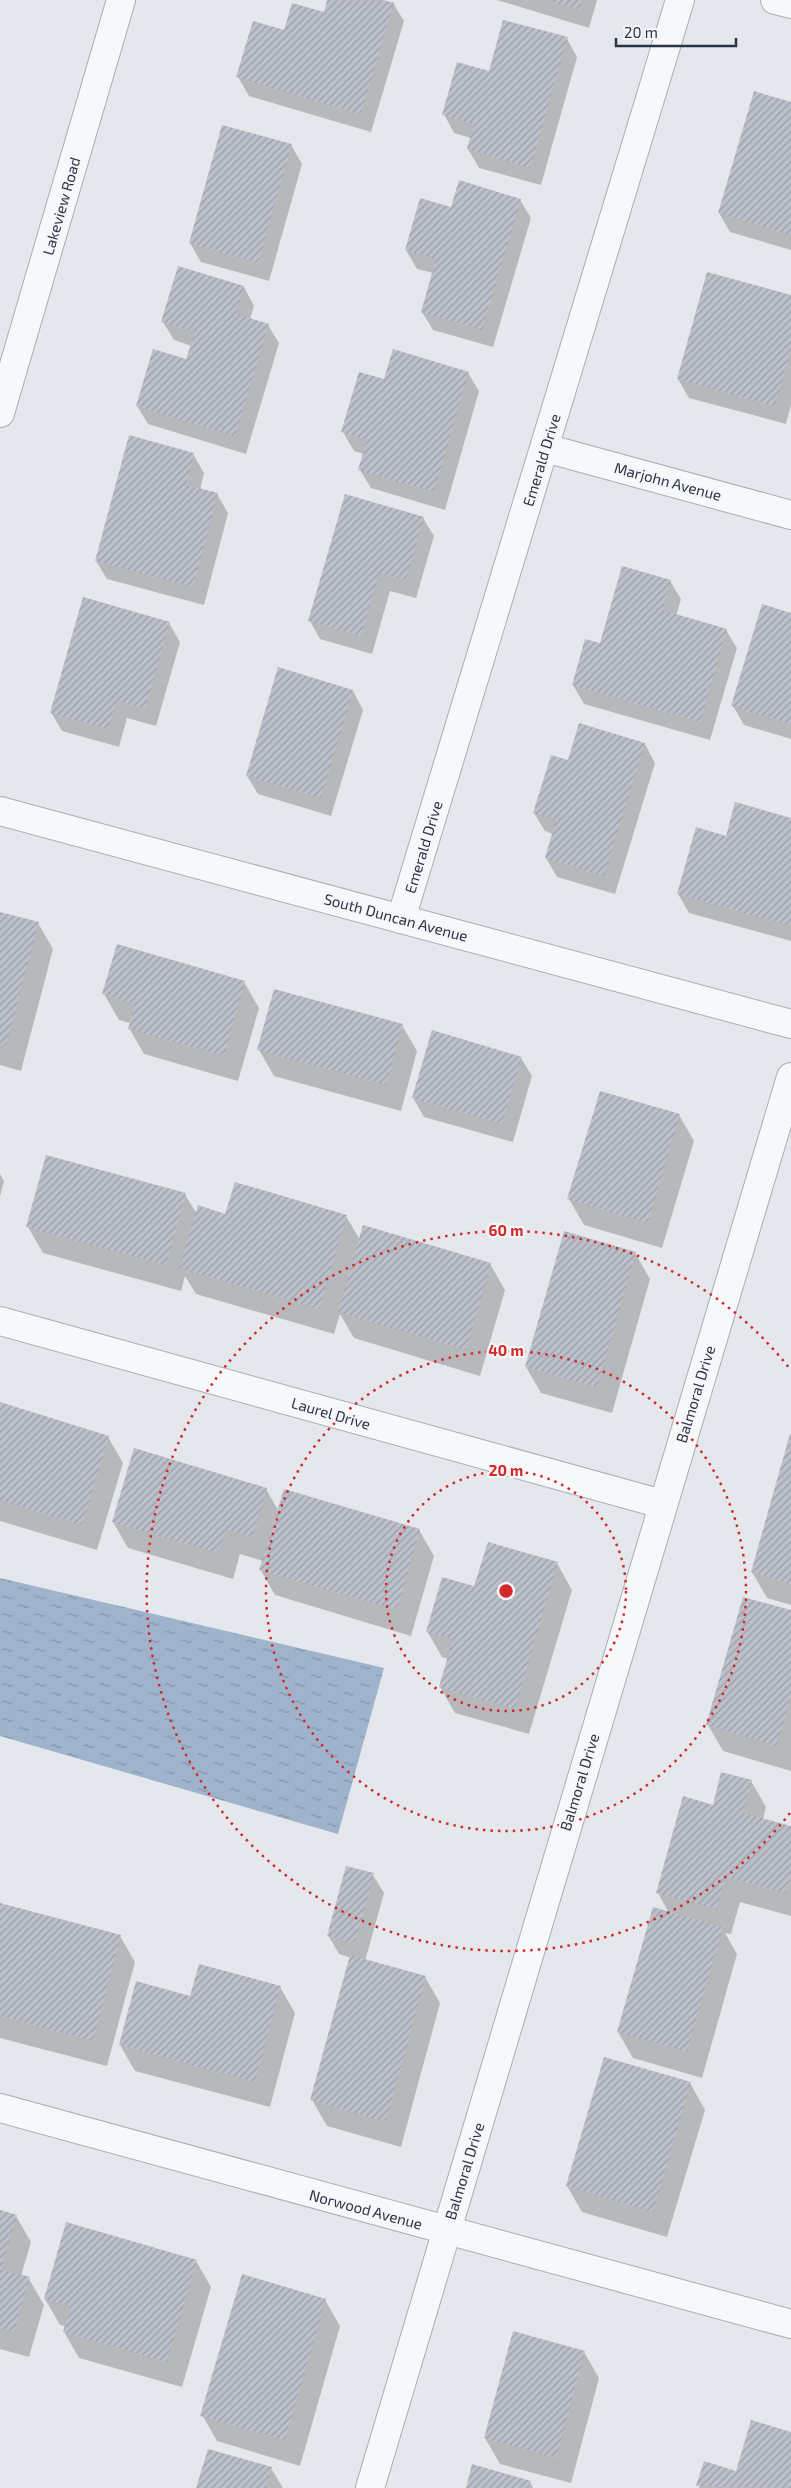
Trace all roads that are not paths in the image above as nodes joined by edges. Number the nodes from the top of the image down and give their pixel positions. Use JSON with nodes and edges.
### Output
{"nodes":[{"id":1,"x":121,"y":0,"type":"edge"},
{"id":2,"x":680,"y":0,"type":"edge"},
{"id":3,"x":775,"y":0,"type":"edge"},
{"id":4,"x":791,"y":4,"type":"edge"},
{"id":5,"x":0,"y":413,"type":"edge"},
{"id":6,"x":545,"y":448,"type":"junction"},
{"id":7,"x":791,"y":515,"type":"edge"},
{"id":8,"x":0,"y":811,"type":"edge"},
{"id":9,"x":401,"y":919,"type":"junction"},
{"id":10,"x":791,"y":1024,"type":"edge"},
{"id":11,"x":791,"y":1078,"type":"edge"},
{"id":12,"x":0,"y":1321,"type":"edge"},
{"id":13,"x":662,"y":1504,"type":"junction"},
{"id":14,"x":0,"y":2108,"type":"edge"},
{"id":15,"x":447,"y":2230,"type":"junction"},
{"id":16,"x":791,"y":2324,"type":"edge"},
{"id":17,"x":370,"y":2488,"type":"edge"}],
"edges":[{"from":1,"to":5,"type":"street","name":"Lakeview Road"},
{"from":2,"to":6,"type":"street","name":"Emerald Drive"},
{"from":3,"to":4,"type":"street"},
{"from":6,"to":7,"type":"street","name":"Marjohn Avenue"},
{"from":6,"to":9,"type":"street","name":"Emerald Drive"},
{"from":8,"to":9,"type":"street","name":"South Duncan Avenue"},
{"from":9,"to":10,"type":"street","name":"South Duncan Avenue"},
{"from":11,"to":13,"type":"street","name":"Balmoral Drive"},
{"from":12,"to":13,"type":"street","name":"Laurel Drive"},
{"from":13,"to":15,"type":"street","name":"Balmoral Drive"},
{"from":14,"to":15,"type":"street","name":"Norwood Avenue"},
{"from":15,"to":16,"type":"street","name":"Norwood Avenue"},
{"from":15,"to":17,"type":"street","name":"Balmoral Drive"}]}
